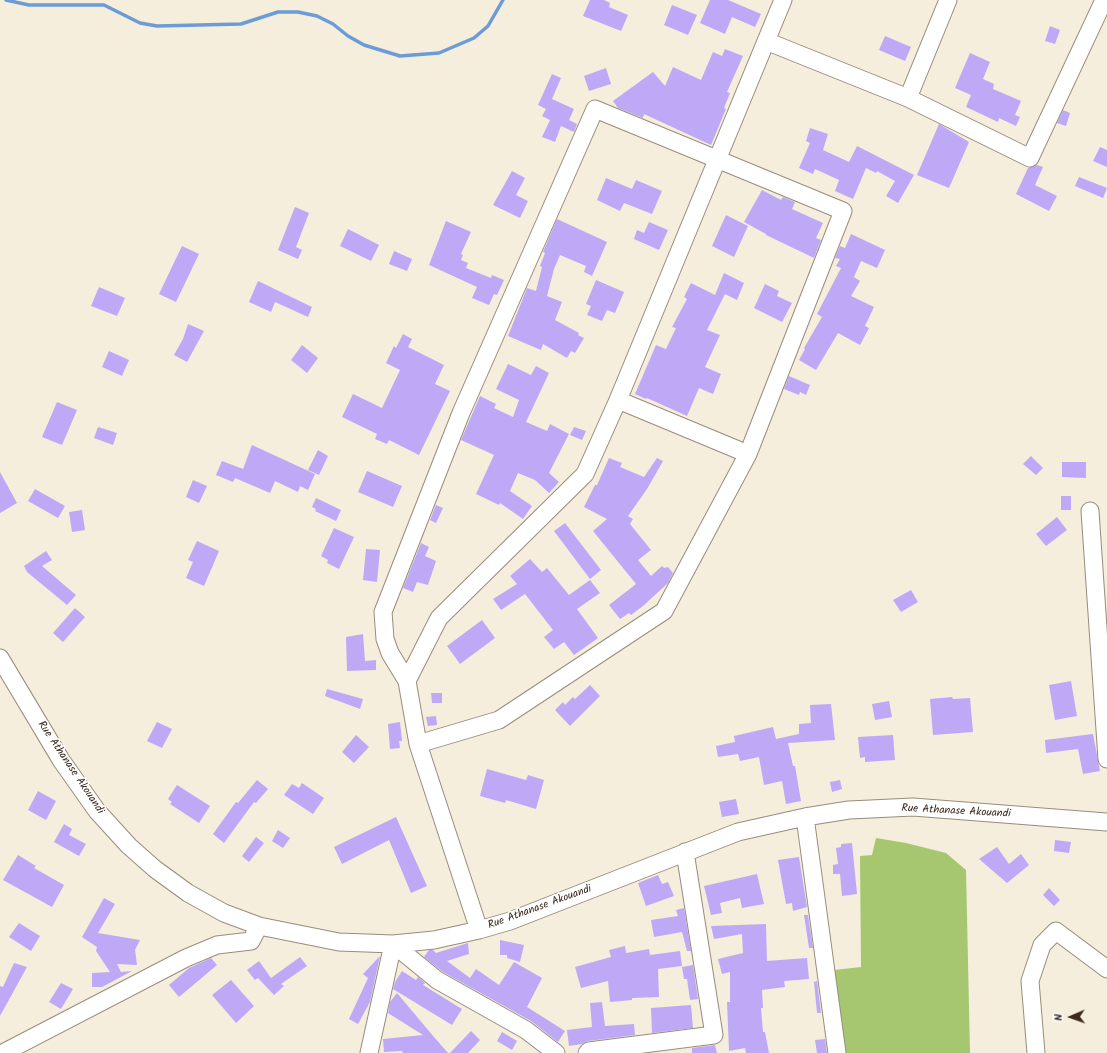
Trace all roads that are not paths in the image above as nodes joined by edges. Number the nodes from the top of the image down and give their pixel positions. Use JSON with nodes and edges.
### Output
{"nodes":[{"id":1,"x":783,"y":0,"type":"edge"},
{"id":2,"x":948,"y":0,"type":"edge"},
{"id":3,"x":1104,"y":0,"type":"edge"},
{"id":4,"x":766,"y":41,"type":"junction"},
{"id":5,"x":908,"y":98,"type":"junction"},
{"id":6,"x":718,"y":160,"type":"junction"},
{"id":7,"x":618,"y":400,"type":"junction"},
{"id":8,"x":748,"y":454,"type":"junction"},
{"id":9,"x":1090,"y":511,"type":"dead end"},
{"id":10,"x":2,"y":667,"type":"edge"},
{"id":11,"x":407,"y":680,"type":"junction"},
{"id":12,"x":418,"y":744,"type":"junction"},
{"id":13,"x":1107,"y":759,"type":"edge"},
{"id":14,"x":806,"y":817,"type":"junction"},
{"id":15,"x":1107,"y":822,"type":"edge"},
{"id":16,"x":685,"y":852,"type":"junction"},
{"id":17,"x":259,"y":926,"type":"junction"},
{"id":18,"x":479,"y":930,"type":"junction"},
{"id":19,"x":393,"y":944,"type":"junction"},
{"id":20,"x":1107,"y":969,"type":"edge"},
{"id":21,"x":3,"y":1053,"type":"edge"},
{"id":22,"x":369,"y":1053,"type":"edge"},
{"id":23,"x":556,"y":1053,"type":"edge"},
{"id":24,"x":587,"y":1053,"type":"edge"},
{"id":25,"x":837,"y":1053,"type":"edge"},
{"id":26,"x":1036,"y":1053,"type":"edge"}],
"edges":[{"from":1,"to":4,"type":"street"},
{"from":2,"to":5,"type":"street"},
{"from":3,"to":5,"type":"street"},
{"from":4,"to":5,"type":"street"},
{"from":4,"to":6,"type":"street"},
{"from":6,"to":7,"type":"street"},
{"from":6,"to":8,"type":"street"},
{"from":6,"to":11,"type":"street"},
{"from":7,"to":8,"type":"street"},
{"from":7,"to":11,"type":"street"},
{"from":8,"to":12,"type":"street"},
{"from":9,"to":13,"type":"street"},
{"from":10,"to":17,"type":"street","name":"Rue Athanase Akouandi"},
{"from":11,"to":12,"type":"street"},
{"from":12,"to":18,"type":"street"},
{"from":14,"to":15,"type":"street","name":"Rue Athanase Akouandi"},
{"from":14,"to":16,"type":"street","name":"Rue Athanase Akouandi"},
{"from":14,"to":25,"type":"street"},
{"from":16,"to":18,"type":"street","name":"Rue Athanase Akouandi"},
{"from":16,"to":24,"type":"street"},
{"from":17,"to":19,"type":"street","name":"Rue Athanase Akouandi"},
{"from":17,"to":21,"type":"street"},
{"from":18,"to":19,"type":"street","name":"Rue Athanase Akouandi"},
{"from":19,"to":22,"type":"street"},
{"from":19,"to":23,"type":"street"},
{"from":20,"to":26,"type":"street"}]}
